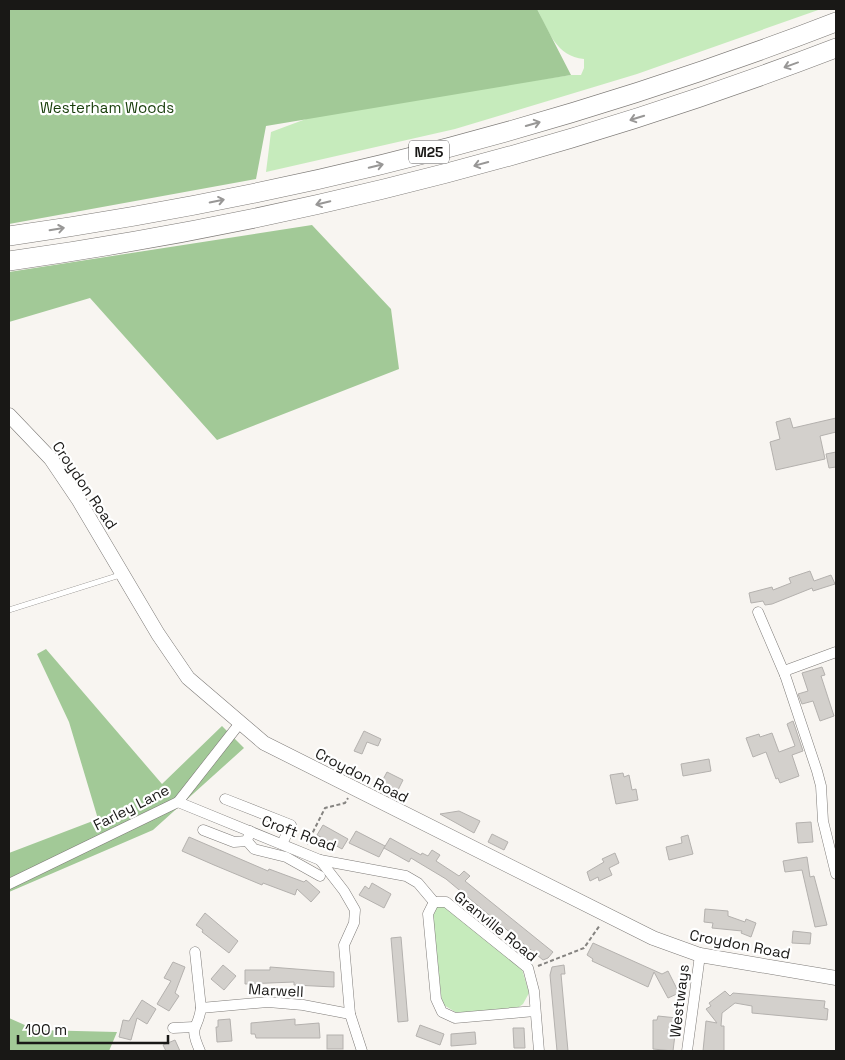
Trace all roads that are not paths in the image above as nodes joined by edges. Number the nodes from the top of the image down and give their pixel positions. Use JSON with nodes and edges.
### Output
{"nodes":[{"id":1,"x":836,"y":22,"type":"edge"},
{"id":2,"x":836,"y":48,"type":"edge"},
{"id":3,"x":9,"y":236,"type":"edge"},
{"id":4,"x":9,"y":261,"type":"edge"},
{"id":5,"x":9,"y":415,"type":"edge"},
{"id":6,"x":123,"y":574,"type":"junction"},
{"id":7,"x":9,"y":610,"type":"edge"},
{"id":8,"x":758,"y":612,"type":"dead end"},
{"id":9,"x":836,"y":652,"type":"edge"},
{"id":10,"x":784,"y":675,"type":"junction"},
{"id":11,"x":240,"y":723,"type":"junction"},
{"id":12,"x":225,"y":799,"type":"dead end"},
{"id":13,"x":178,"y":802,"type":"junction"},
{"id":14,"x":203,"y":830,"type":"dead end"},
{"id":15,"x":249,"y":836,"type":"junction"},
{"id":16,"x":282,"y":844,"type":"junction"},
{"id":17,"x":320,"y":860,"type":"junction"},
{"id":18,"x":836,"y":874,"type":"edge"},
{"id":19,"x":320,"y":876,"type":"dead end"},
{"id":20,"x":9,"y":884,"type":"edge"},
{"id":21,"x":434,"y":902,"type":"junction"},
{"id":22,"x":195,"y":952,"type":"dead end"},
{"id":23,"x":700,"y":955,"type":"junction"},
{"id":24,"x":836,"y":978,"type":"edge"},
{"id":25,"x":201,"y":1008,"type":"junction"},
{"id":26,"x":535,"y":1010,"type":"junction"},
{"id":27,"x":350,"y":1014,"type":"junction"},
{"id":28,"x":194,"y":1027,"type":"junction"},
{"id":29,"x":173,"y":1028,"type":"dead end"},
{"id":30,"x":200,"y":1051,"type":"edge"},
{"id":31,"x":362,"y":1051,"type":"edge"},
{"id":32,"x":539,"y":1051,"type":"edge"},
{"id":33,"x":687,"y":1051,"type":"edge"}],
"edges":[{"from":3,"to":1,"type":"highway","number":"M25","one_way":true},
{"from":2,"to":4,"type":"highway","number":"M25","one_way":true},
{"from":5,"to":6,"type":"main road","name":"Croydon Road"},
{"from":6,"to":7,"type":"lane"},
{"from":6,"to":11,"type":"main road","name":"Croydon Road"},
{"from":8,"to":10,"type":"street"},
{"from":9,"to":10,"type":"street"},
{"from":10,"to":18,"type":"street"},
{"from":11,"to":13,"type":"street","name":"Farley Lane"},
{"from":11,"to":23,"type":"main road","name":"Croydon Road"},
{"from":12,"to":16,"type":"street"},
{"from":13,"to":15,"type":"street","name":"Croft Road"},
{"from":13,"to":20,"type":"street","name":"Farley Lane"},
{"from":14,"to":15,"type":"street"},
{"from":15,"to":16,"type":"street","name":"Croft Road"},
{"from":15,"to":19,"type":"street"},
{"from":16,"to":17,"type":"street","name":"Croft Road"},
{"from":17,"to":21,"type":"street","name":"Croft Road"},
{"from":17,"to":27,"type":"street"},
{"from":21,"to":26,"type":"street","name":"Granville Road"},
{"from":21,"to":26,"type":"street","name":"Granville Road"},
{"from":22,"to":25,"type":"street"},
{"from":23,"to":24,"type":"main road","name":"Croydon Road"},
{"from":23,"to":33,"type":"street","name":"Westways"},
{"from":25,"to":27,"type":"street","name":"Marwell"},
{"from":25,"to":28,"type":"street"},
{"from":26,"to":32,"type":"street","name":"Granville Road"},
{"from":27,"to":31,"type":"street"},
{"from":28,"to":29,"type":"street"},
{"from":28,"to":30,"type":"street"}]}
